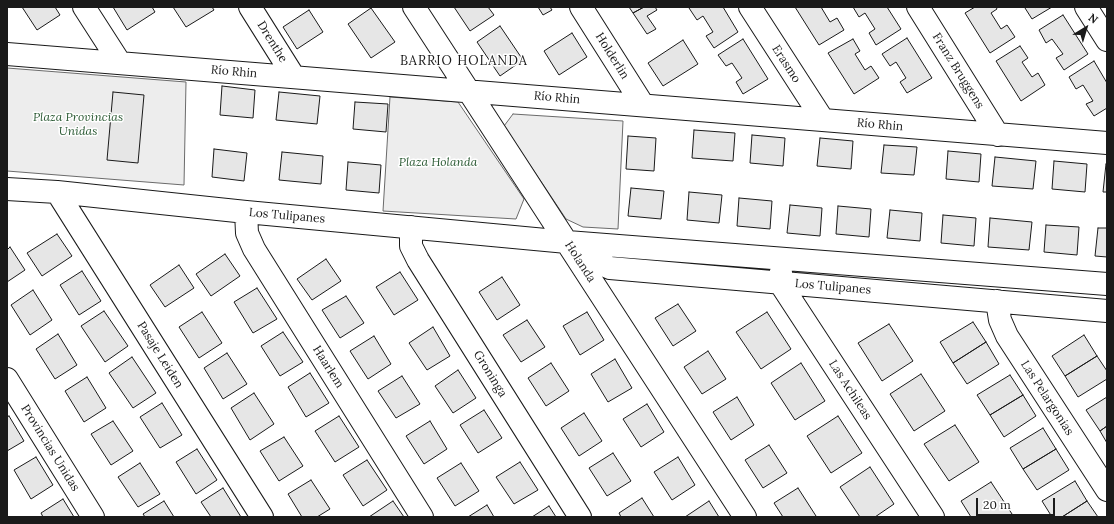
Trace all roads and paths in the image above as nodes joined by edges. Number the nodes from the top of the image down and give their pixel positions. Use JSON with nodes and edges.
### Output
{"nodes":[{"id":1,"x":84,"y":7,"type":"edge"},
{"id":2,"x":250,"y":7,"type":"edge"},
{"id":3,"x":414,"y":7,"type":"edge"},
{"id":4,"x":581,"y":7,"type":"edge"},
{"id":5,"x":750,"y":7,"type":"edge"},
{"id":6,"x":918,"y":7,"type":"edge"},
{"id":7,"x":1086,"y":7,"type":"edge"},
{"id":8,"x":1107,"y":40,"type":"edge"},
{"id":9,"x":7,"y":54,"type":"edge"},
{"id":10,"x":120,"y":63,"type":"junction"},
{"id":11,"x":294,"y":77,"type":"junction"},
{"id":12,"x":469,"y":91,"type":"junction"},
{"id":13,"x":642,"y":105,"type":"junction"},
{"id":14,"x":822,"y":120,"type":"junction"},
{"id":15,"x":998,"y":135,"type":"junction"},
{"id":16,"x":1107,"y":143,"type":"edge"},
{"id":17,"x":7,"y":189,"type":"edge"},
{"id":18,"x":57,"y":192,"type":"junction"},
{"id":19,"x":246,"y":212,"type":"junction"},
{"id":20,"x":411,"y":227,"type":"junction"},
{"id":21,"x":567,"y":242,"type":"junction"},
{"id":22,"x":782,"y":258,"type":"junction"},
{"id":23,"x":780,"y":283,"type":"junction"},
{"id":24,"x":1107,"y":284,"type":"edge"},
{"id":25,"x":997,"y":301,"type":"junction"},
{"id":26,"x":1107,"y":311,"type":"edge"},
{"id":27,"x":7,"y":380,"type":"edge"},
{"id":28,"x":1107,"y":490,"type":"edge"},
{"id":29,"x":93,"y":517,"type":"edge"},
{"id":30,"x":262,"y":517,"type":"edge"},
{"id":31,"x":422,"y":517,"type":"edge"},
{"id":32,"x":580,"y":517,"type":"edge"},
{"id":33,"x":745,"y":517,"type":"edge"},
{"id":34,"x":933,"y":517,"type":"edge"}],
"edges":[{"from":1,"to":10,"type":"street"},
{"from":2,"to":11,"type":"street","name":"Drenthe"},
{"from":3,"to":12,"type":"street","name":"Holanda"},
{"from":4,"to":13,"type":"street","name":"Holderlin"},
{"from":5,"to":14,"type":"street","name":"Erasmo"},
{"from":6,"to":15,"type":"street","name":"Franz Bruggens"},
{"from":7,"to":8,"type":"street"},
{"from":9,"to":10,"type":"street","name":"Río Rhin"},
{"from":10,"to":11,"type":"street","name":"Río Rhin"},
{"from":11,"to":12,"type":"street","name":"Río Rhin"},
{"from":12,"to":13,"type":"street","name":"Río Rhin"},
{"from":12,"to":21,"type":"street","name":"Holanda"},
{"from":13,"to":14,"type":"street","name":"Río Rhin"},
{"from":14,"to":15,"type":"street","name":"Río Rhin"},
{"from":15,"to":16,"type":"street","name":"Río Rhin"},
{"from":17,"to":18,"type":"street","name":"Los Tulipanes"},
{"from":18,"to":19,"type":"street","name":"Los Tulipanes"},
{"from":18,"to":30,"type":"street","name":"Pasaje Leiden"},
{"from":19,"to":20,"type":"street","name":"Los Tulipanes"},
{"from":19,"to":31,"type":"street","name":"Haarlem"},
{"from":20,"to":21,"type":"street","name":"Los Tulipanes"},
{"from":20,"to":32,"type":"street","name":"Groninga"},
{"from":21,"to":22,"type":"street","name":"Los Tulipanes"},
{"from":21,"to":23,"type":"street","name":"Los Tulipanes"},
{"from":21,"to":33,"type":"street","name":"Holanda"},
{"from":22,"to":23,"type":"street"},
{"from":22,"to":24,"type":"street","name":"Los Tulipanes"},
{"from":23,"to":25,"type":"street","name":"Los Tulipanes"},
{"from":23,"to":34,"type":"street","name":"Las Achileas"},
{"from":25,"to":26,"type":"street","name":"Los Tulipanes"},
{"from":25,"to":28,"type":"street","name":"Las Pelargonias"},
{"from":27,"to":29,"type":"street","name":"Provincias Unidas"}]}
